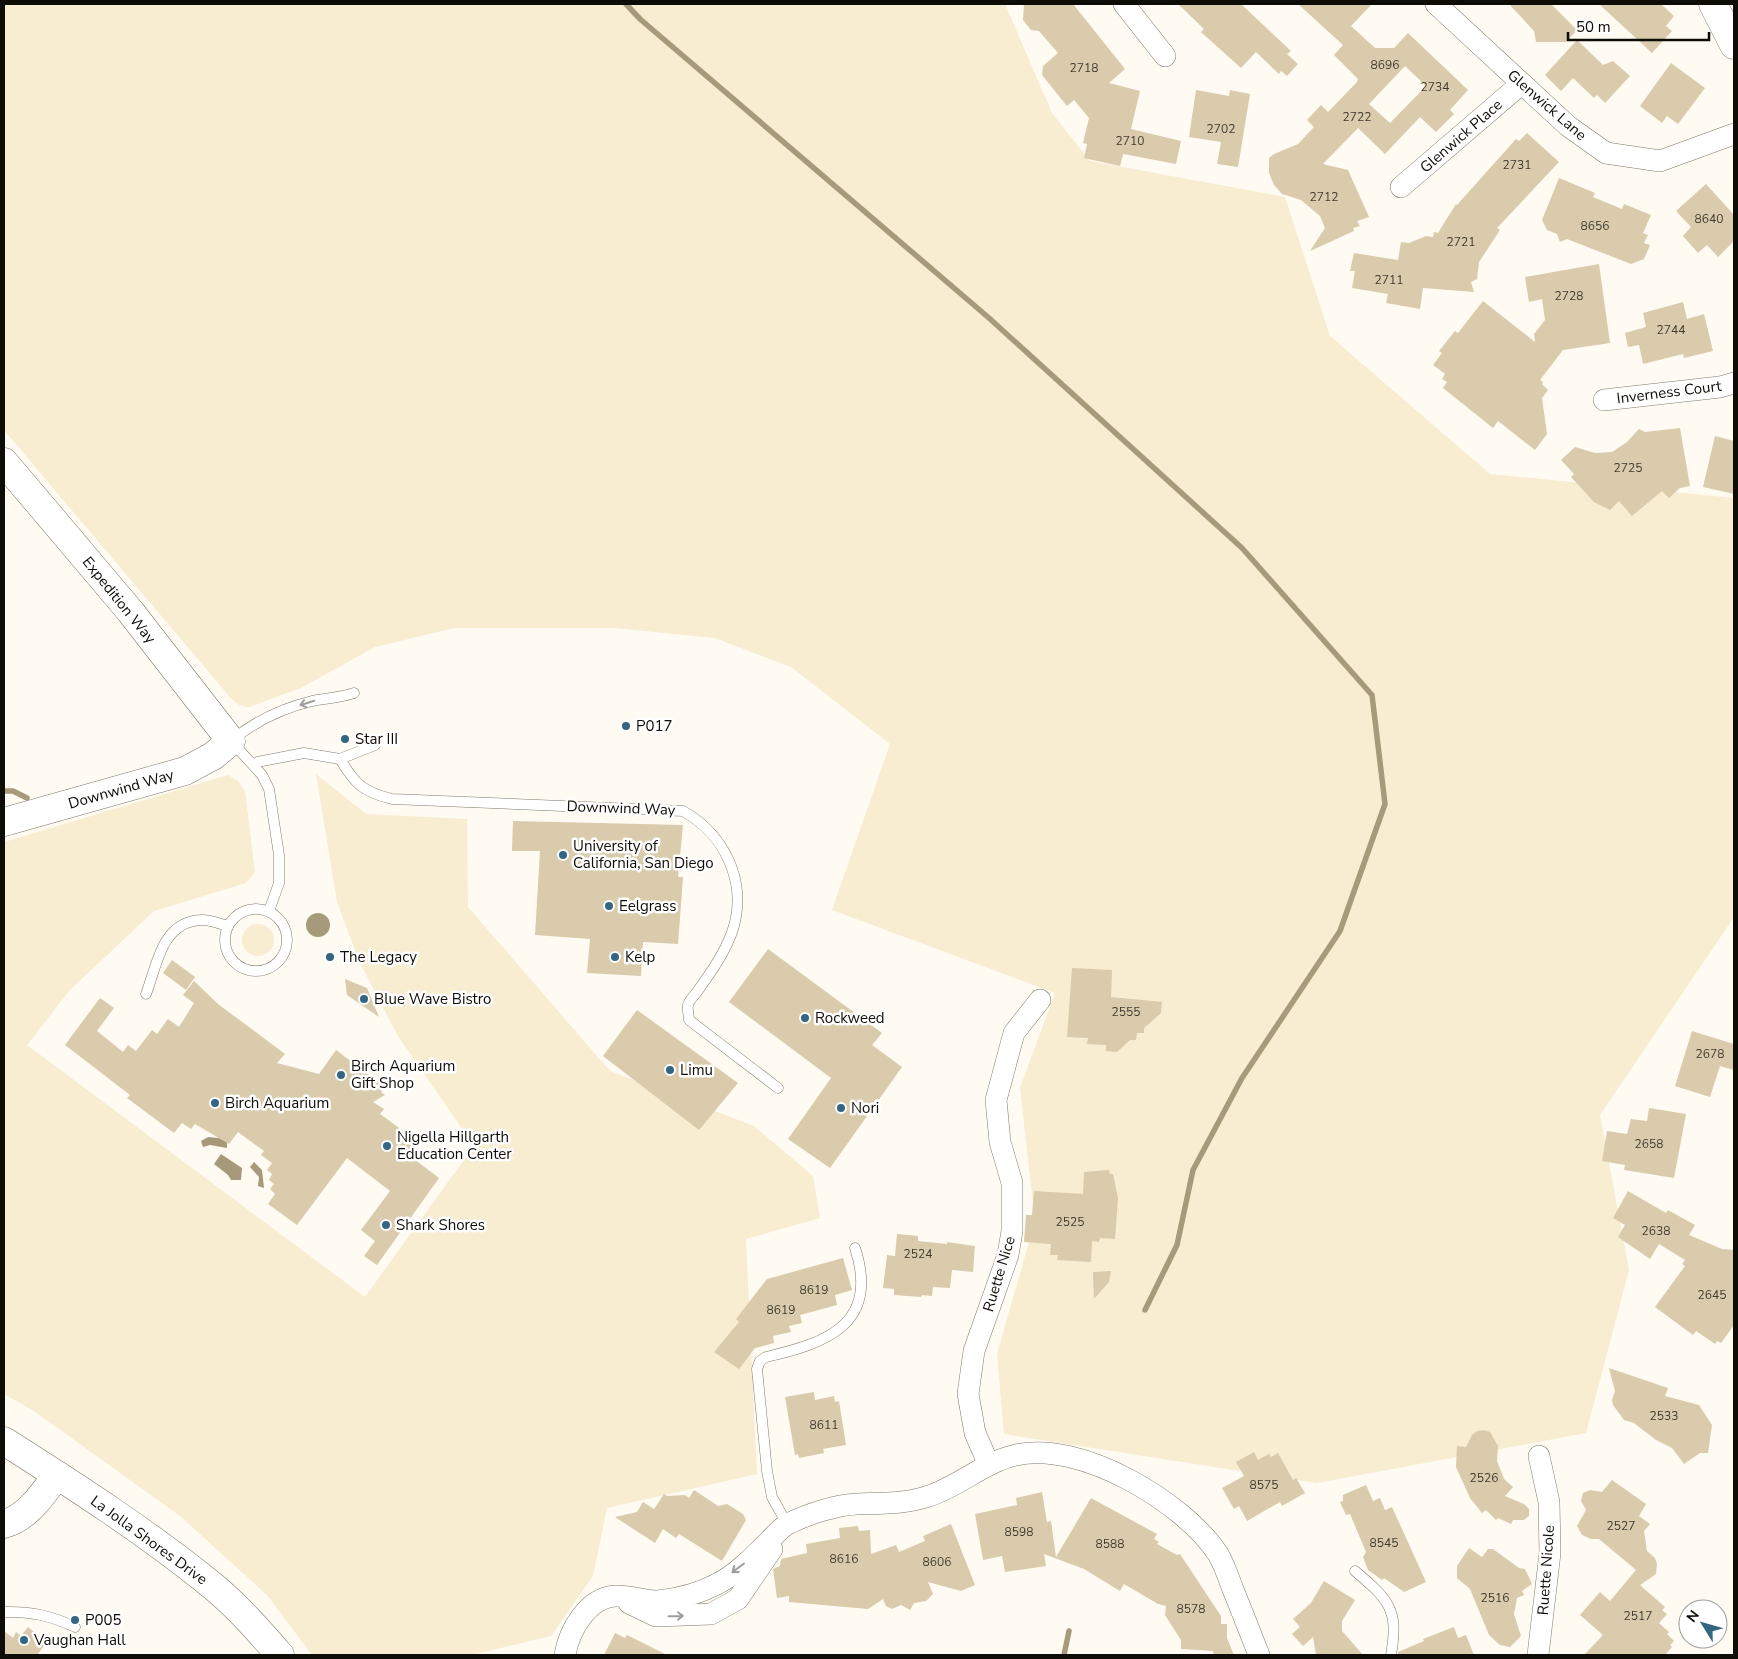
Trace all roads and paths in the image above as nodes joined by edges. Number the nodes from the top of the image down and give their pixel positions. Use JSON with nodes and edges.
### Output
{"nodes":[{"id":1,"x":1124,"y":4,"type":"edge"},
{"id":2,"x":1436,"y":4,"type":"edge"},
{"id":3,"x":1713,"y":4,"type":"edge"},
{"id":4,"x":1734,"y":45,"type":"edge"},
{"id":5,"x":1165,"y":56,"type":"dead end"},
{"id":6,"x":1521,"y":84,"type":"junction"},
{"id":7,"x":1734,"y":134,"type":"edge"},
{"id":8,"x":1401,"y":187,"type":"dead end"},
{"id":9,"x":1734,"y":383,"type":"edge"},
{"id":10,"x":1604,"y":400,"type":"dead end"},
{"id":11,"x":4,"y":462,"type":"edge"},
{"id":12,"x":354,"y":693,"type":"dead end"},
{"id":13,"x":231,"y":741,"type":"junction"},
{"id":14,"x":375,"y":746,"type":"dead end"},
{"id":15,"x":340,"y":759,"type":"junction"},
{"id":16,"x":252,"y":762,"type":"junction"},
{"id":17,"x":4,"y":822,"type":"edge"},
{"id":18,"x":269,"y":911,"type":"junction"},
{"id":19,"x":228,"y":926,"type":"junction"},
{"id":20,"x":146,"y":994,"type":"dead end"},
{"id":21,"x":1040,"y":1000,"type":"dead end"},
{"id":22,"x":778,"y":1088,"type":"dead end"},
{"id":23,"x":855,"y":1248,"type":"dead end"},
{"id":24,"x":4,"y":1441,"type":"edge"},
{"id":25,"x":1539,"y":1456,"type":"dead end"},
{"id":26,"x":989,"y":1465,"type":"junction"},
{"id":27,"x":58,"y":1475,"type":"junction"},
{"id":28,"x":4,"y":1524,"type":"edge"},
{"id":29,"x":787,"y":1524,"type":"junction"},
{"id":30,"x":1355,"y":1572,"type":"dead end"},
{"id":31,"x":4,"y":1612,"type":"edge"},
{"id":32,"x":75,"y":1627,"type":"dead end"},
{"id":33,"x":280,"y":1655,"type":"edge"},
{"id":34,"x":565,"y":1655,"type":"edge"},
{"id":35,"x":1259,"y":1655,"type":"edge"},
{"id":36,"x":1392,"y":1655,"type":"edge"},
{"id":37,"x":1538,"y":1655,"type":"edge"}],
"edges":[{"from":1,"to":5,"type":"street"},
{"from":2,"to":6,"type":"street","name":"Glenwick Lane"},
{"from":3,"to":4,"type":"street"},
{"from":6,"to":7,"type":"street","name":"Glenwick Lane"},
{"from":6,"to":8,"type":"street","name":"Glenwick Place"},
{"from":9,"to":10,"type":"street","name":"Inverness Court"},
{"from":11,"to":13,"type":"street","name":"Expedition Way"},
{"from":12,"to":13,"type":"lane","one_way":true},
{"from":13,"to":16,"type":"lane"},
{"from":13,"to":17,"type":"street","name":"Downwind Way"},
{"from":14,"to":15,"type":"lane"},
{"from":15,"to":16,"type":"lane"},
{"from":15,"to":22,"type":"lane","name":"Downwind Way"},
{"from":16,"to":18,"type":"lane"},
{"from":18,"to":19,"type":"lane"},
{"from":18,"to":19,"type":"lane"},
{"from":19,"to":20,"type":"lane"},
{"from":21,"to":26,"type":"street","name":"Ruette Nice"},
{"from":23,"to":29,"type":"lane"},
{"from":24,"to":27,"type":"street","name":"La Jolla Shores Drive"},
{"from":25,"to":37,"type":"street","name":"Ruette Nicole"},
{"from":26,"to":29,"type":"street"},
{"from":26,"to":35,"type":"street"},
{"from":27,"to":28,"type":"street"},
{"from":27,"to":33,"type":"street","name":"La Jolla Shores Drive"},
{"from":29,"to":34,"type":"street"},
{"from":30,"to":36,"type":"lane"},
{"from":31,"to":32,"type":"lane"}]}
